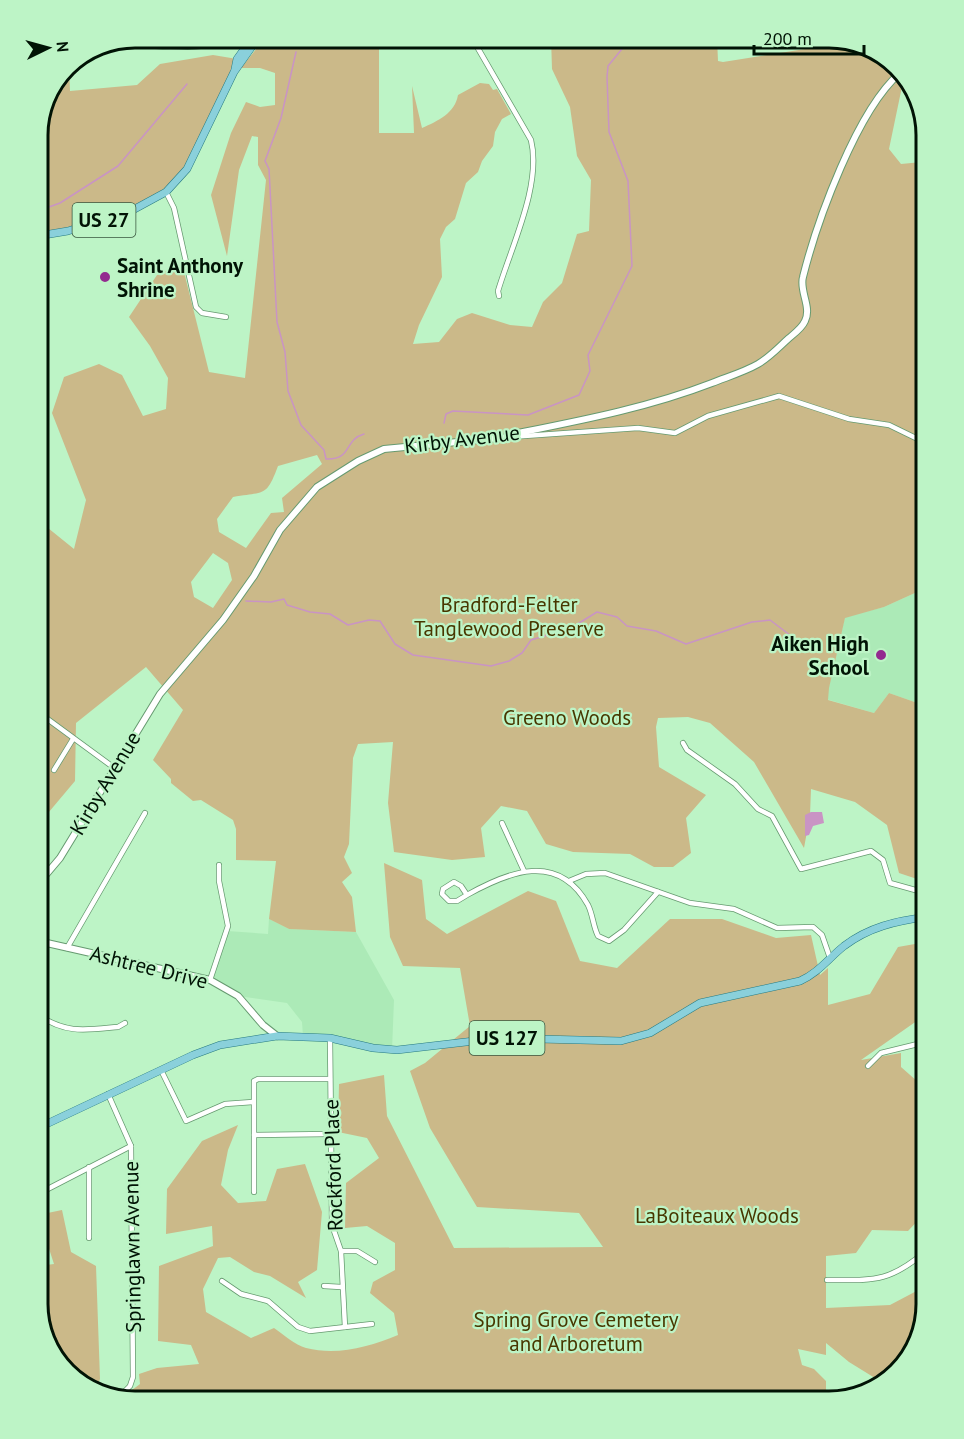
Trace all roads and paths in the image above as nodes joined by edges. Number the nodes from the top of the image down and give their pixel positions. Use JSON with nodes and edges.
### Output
{"nodes":[{"id":1,"x":245,"y":48,"type":"edge"},
{"id":2,"x":251,"y":48,"type":"edge"},
{"id":3,"x":478,"y":48,"type":"edge"},
{"id":4,"x":234,"y":72,"type":"junction"},
{"id":5,"x":895,"y":78,"type":"edge"},
{"id":6,"x":166,"y":192,"type":"junction"},
{"id":7,"x":48,"y":234,"type":"edge"},
{"id":8,"x":499,"y":296,"type":"dead end"},
{"id":9,"x":226,"y":317,"type":"dead end"},
{"id":10,"x":510,"y":438,"type":"junction"},
{"id":11,"x":916,"y":438,"type":"edge"},
{"id":12,"x":48,"y":720,"type":"edge"},
{"id":13,"x":73,"y":739,"type":"junction"},
{"id":14,"x":683,"y":743,"type":"dead end"},
{"id":15,"x":113,"y":767,"type":"junction"},
{"id":16,"x":54,"y":770,"type":"dead end"},
{"id":17,"x":145,"y":813,"type":"dead end"},
{"id":18,"x":502,"y":823,"type":"dead end"},
{"id":19,"x":219,"y":865,"type":"dead end"},
{"id":20,"x":524,"y":871,"type":"junction"},
{"id":21,"x":48,"y":872,"type":"edge"},
{"id":22,"x":569,"y":881,"type":"junction"},
{"id":23,"x":916,"y":890,"type":"edge"},
{"id":24,"x":658,"y":892,"type":"junction"},
{"id":25,"x":467,"y":895,"type":"junction"},
{"id":26,"x":916,"y":919,"type":"edge"},
{"id":27,"x":48,"y":943,"type":"edge"},
{"id":28,"x":67,"y":948,"type":"junction"},
{"id":29,"x":830,"y":958,"type":"junction"},
{"id":30,"x":210,"y":980,"type":"junction"},
{"id":31,"x":48,"y":1022,"type":"edge"},
{"id":32,"x":125,"y":1023,"type":"dead end"},
{"id":33,"x":262,"y":1025,"type":"junction"},
{"id":34,"x":276,"y":1036,"type":"junction"},
{"id":35,"x":262,"y":1038,"type":"junction"},
{"id":36,"x":330,"y":1038,"type":"junction"},
{"id":37,"x":916,"y":1045,"type":"edge"},
{"id":38,"x":868,"y":1066,"type":"dead end"},
{"id":39,"x":161,"y":1070,"type":"junction"},
{"id":40,"x":330,"y":1079,"type":"junction"},
{"id":41,"x":108,"y":1095,"type":"junction"},
{"id":42,"x":253,"y":1102,"type":"junction"},
{"id":43,"x":48,"y":1123,"type":"edge"},
{"id":44,"x":330,"y":1134,"type":"junction"},
{"id":45,"x":254,"y":1135,"type":"junction"},
{"id":46,"x":131,"y":1146,"type":"junction"},
{"id":47,"x":89,"y":1167,"type":"junction"},
{"id":48,"x":48,"y":1189,"type":"edge"},
{"id":49,"x":254,"y":1192,"type":"dead end"},
{"id":50,"x":90,"y":1238,"type":"dead end"},
{"id":51,"x":341,"y":1251,"type":"junction"},
{"id":52,"x":916,"y":1259,"type":"edge"},
{"id":53,"x":375,"y":1263,"type":"dead end"},
{"id":54,"x":827,"y":1280,"type":"dead end"},
{"id":55,"x":222,"y":1281,"type":"dead end"},
{"id":56,"x":324,"y":1286,"type":"dead end"},
{"id":57,"x":341,"y":1287,"type":"junction"},
{"id":58,"x":372,"y":1324,"type":"dead end"},
{"id":59,"x":345,"y":1327,"type":"junction"},
{"id":60,"x":126,"y":1390,"type":"edge"}],
"edges":[{"from":1,"to":4,"type":"main road","number":"US 27"},
{"from":2,"to":4,"type":"main road","number":"US 27"},
{"from":3,"to":8,"type":"street"},
{"from":4,"to":6,"type":"main road","number":"US 27"},
{"from":5,"to":10,"type":"street","name":"Kirby Avenue"},
{"from":6,"to":7,"type":"main road","number":"US 27"},
{"from":6,"to":9,"type":"street"},
{"from":10,"to":11,"type":"street"},
{"from":10,"to":15,"type":"street","name":"Kirby Avenue"},
{"from":12,"to":13,"type":"street"},
{"from":13,"to":15,"type":"street"},
{"from":13,"to":16,"type":"street"},
{"from":14,"to":23,"type":"street"},
{"from":15,"to":21,"type":"street","name":"Kirby Avenue"},
{"from":17,"to":28,"type":"street"},
{"from":18,"to":20,"type":"street"},
{"from":19,"to":30,"type":"street"},
{"from":20,"to":22,"type":"street"},
{"from":20,"to":25,"type":"street"},
{"from":22,"to":24,"type":"street"},
{"from":22,"to":24,"type":"street"},
{"from":24,"to":29,"type":"street"},
{"from":25,"to":25,"type":"street"},
{"from":26,"to":29,"type":"main road","number":"US 127"},
{"from":27,"to":28,"type":"street","name":"Ashtree Drive"},
{"from":28,"to":30,"type":"street","name":"Ashtree Drive"},
{"from":29,"to":36,"type":"main road","number":"US 127"},
{"from":30,"to":33,"type":"street","name":"Ashtree Drive"},
{"from":31,"to":32,"type":"street"},
{"from":33,"to":34,"type":"street","name":"Ashtree Drive"},
{"from":33,"to":35,"type":"street"},
{"from":34,"to":35,"type":"main road","number":"US 127"},
{"from":34,"to":36,"type":"main road","number":"US 127"},
{"from":35,"to":39,"type":"main road","number":"US 127"},
{"from":36,"to":40,"type":"street","name":"Rockford Place"},
{"from":37,"to":38,"type":"street"},
{"from":39,"to":41,"type":"main road","number":"US 127"},
{"from":39,"to":42,"type":"street"},
{"from":40,"to":42,"type":"street"},
{"from":40,"to":44,"type":"street","name":"Rockford Place"},
{"from":41,"to":43,"type":"main road","number":"US 127"},
{"from":41,"to":46,"type":"street","name":"Springlawn Avenue"},
{"from":42,"to":45,"type":"street"},
{"from":44,"to":45,"type":"street"},
{"from":44,"to":51,"type":"street","name":"Rockford Place"},
{"from":45,"to":49,"type":"street"},
{"from":46,"to":47,"type":"street"},
{"from":46,"to":60,"type":"street","name":"Springlawn Avenue"},
{"from":47,"to":48,"type":"street"},
{"from":47,"to":50,"type":"street"},
{"from":51,"to":53,"type":"street"},
{"from":51,"to":57,"type":"street","name":"Rockford Place"},
{"from":52,"to":54,"type":"street"},
{"from":55,"to":59,"type":"street"},
{"from":56,"to":57,"type":"street"},
{"from":57,"to":59,"type":"street","name":"Rockford Place"},
{"from":58,"to":59,"type":"street"}]}
